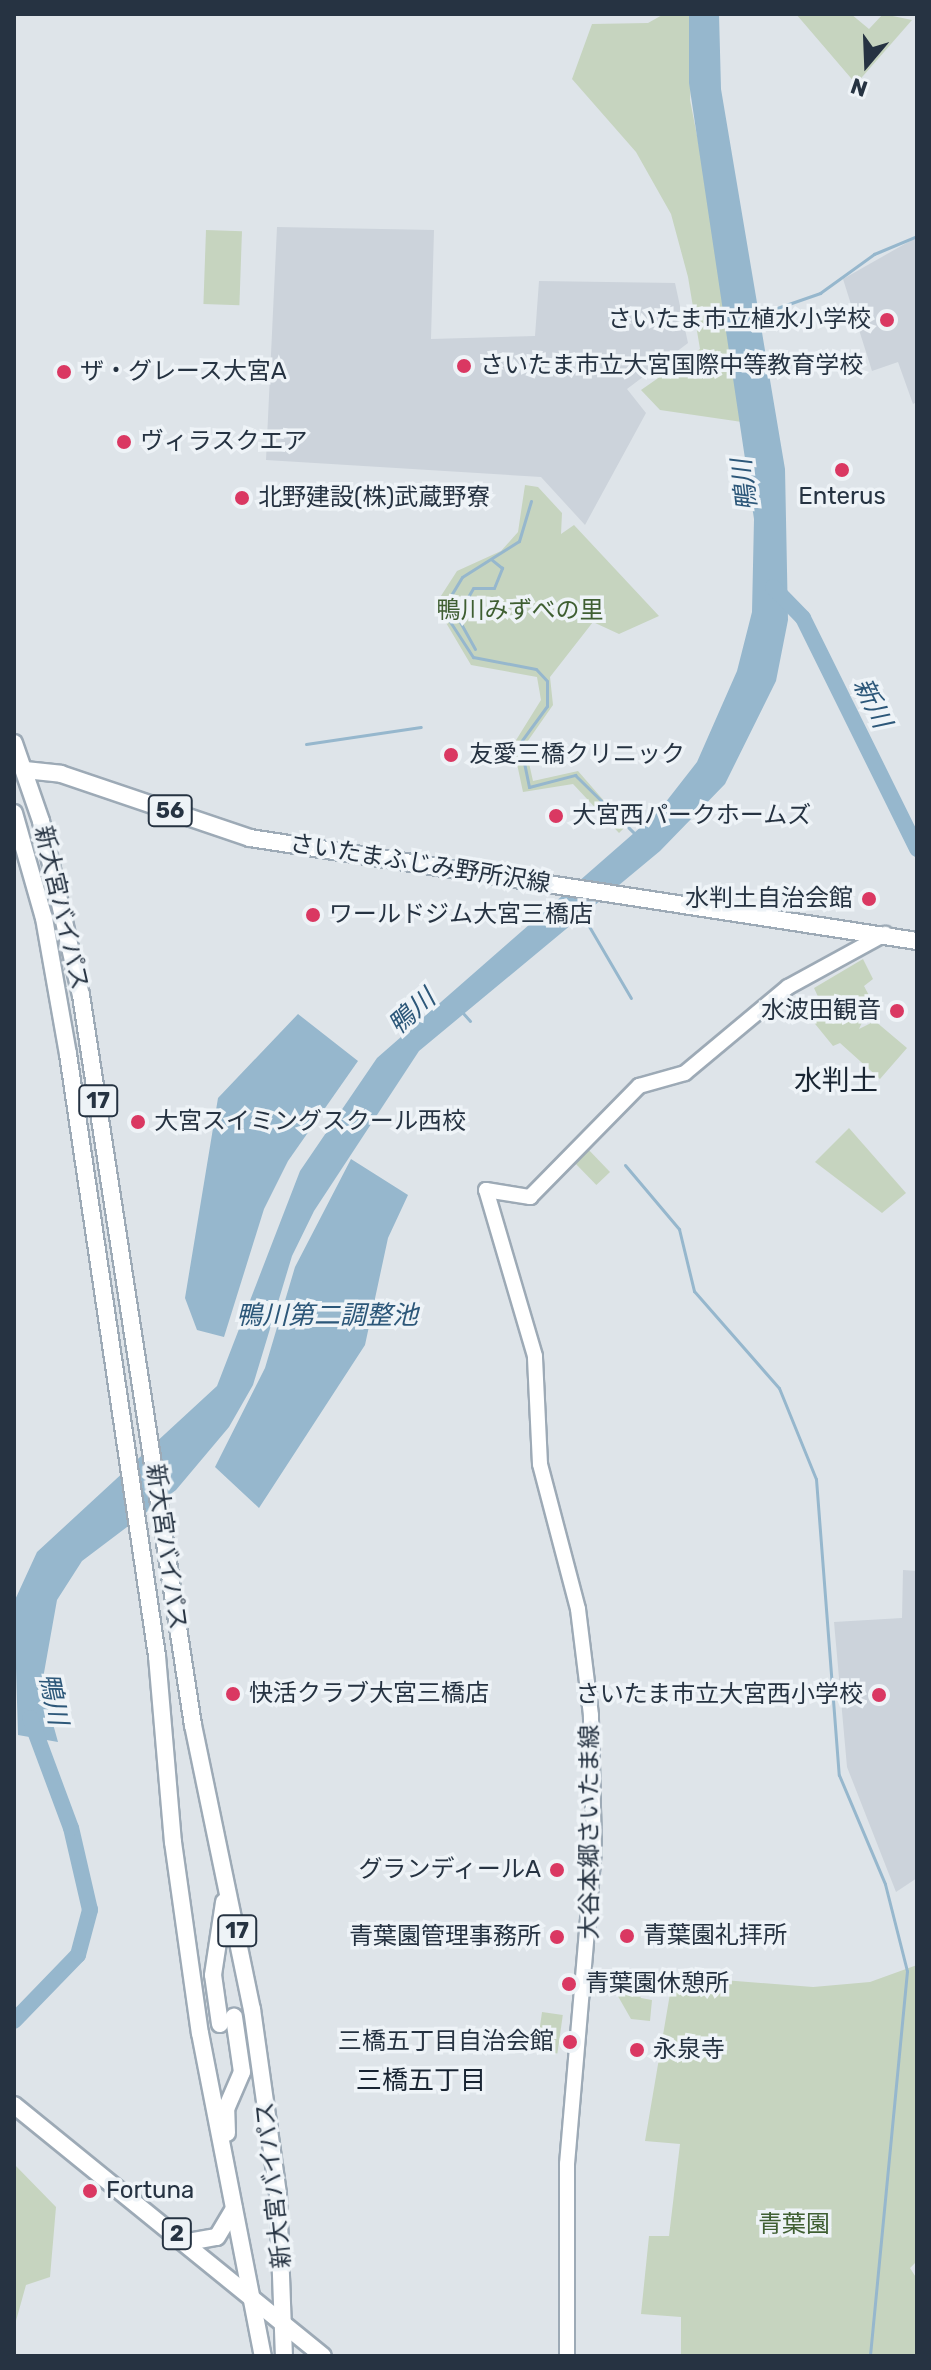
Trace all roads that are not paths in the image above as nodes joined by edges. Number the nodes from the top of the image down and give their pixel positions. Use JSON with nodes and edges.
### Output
{"nodes":[{"id":1,"x":14,"y":743,"type":"edge"},
{"id":2,"x":18,"y":771,"type":"edge"},
{"id":3,"x":14,"y":813,"type":"edge"},
{"id":4,"x":885,"y":934,"type":"junction"},
{"id":5,"x":917,"y":941,"type":"edge"},
{"id":6,"x":224,"y":1872,"type":"junction"},
{"id":7,"x":14,"y":2105,"type":"edge"},
{"id":8,"x":228,"y":2183,"type":"junction"},
{"id":9,"x":234,"y":2209,"type":"junction"},
{"id":10,"x":188,"y":2242,"type":"junction"},
{"id":11,"x":256,"y":2296,"type":"junction"},
{"id":12,"x":283,"y":2317,"type":"junction"},
{"id":13,"x":263,"y":2356,"type":"edge"},
{"id":14,"x":284,"y":2356,"type":"edge"},
{"id":15,"x":323,"y":2356,"type":"edge"},
{"id":16,"x":567,"y":2356,"type":"edge"}],
"edges":[{"from":1,"to":2,"type":"main road","name":"新大宮バイパス","number":"17"},
{"from":2,"to":4,"type":"main road","name":"さいたまふじみ野所沢線","number":"56"},
{"from":2,"to":6,"type":"main road","name":"新大宮バイパス","number":"17"},
{"from":3,"to":8,"type":"main road","name":"新大宮バイパス","number":"17"},
{"from":4,"to":5,"type":"main road","name":"さいたまふじみ野所沢線","number":"56"},
{"from":4,"to":16,"type":"main road","name":"大谷本郷さいたま線"},
{"from":6,"to":8,"type":"main road"},
{"from":6,"to":12,"type":"main road","name":"新大宮バイパス","number":"17"},
{"from":7,"to":10,"type":"main road","number":"2"},
{"from":8,"to":9,"type":"main road","name":"新大宮バイパス","number":"17"},
{"from":9,"to":10,"type":"main road"},
{"from":9,"to":11,"type":"main road","name":"新大宮バイパス","number":"17"},
{"from":10,"to":11,"type":"main road","number":"2"},
{"from":11,"to":12,"type":"main road","number":"2"},
{"from":11,"to":13,"type":"main road","name":"新大宮バイパス","number":"17"},
{"from":12,"to":14,"type":"main road","name":"新大宮バイパス","number":"17"},
{"from":12,"to":15,"type":"main road","number":"2"}]}
